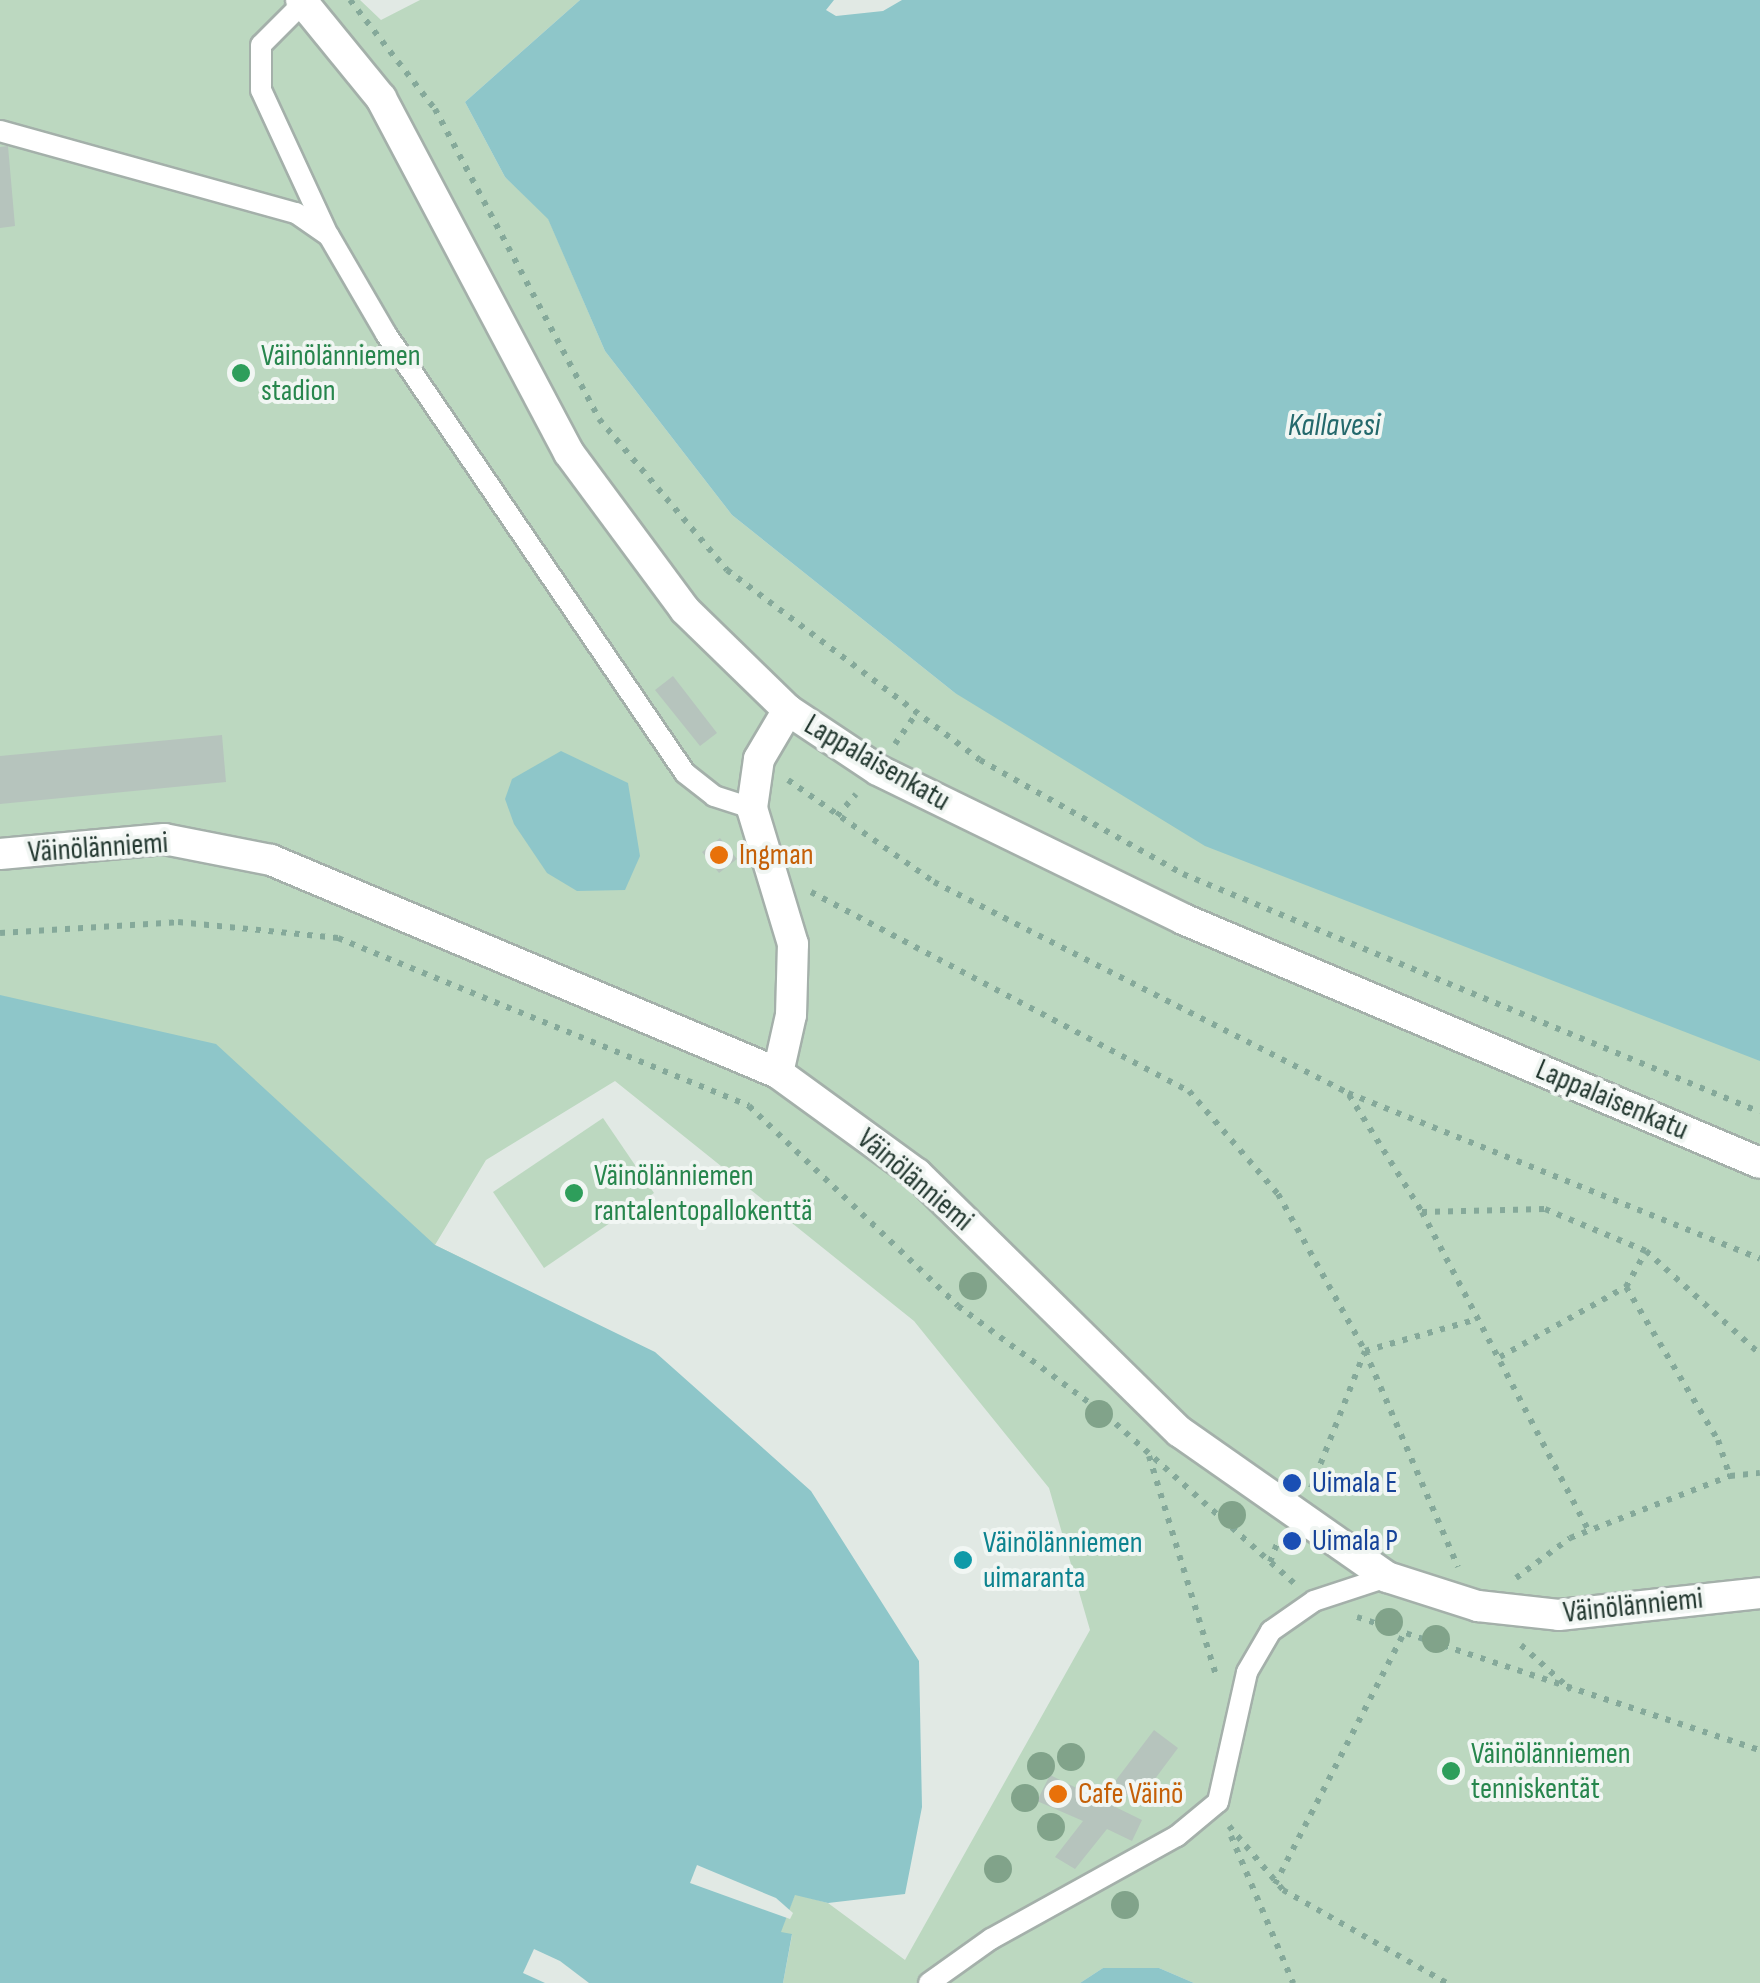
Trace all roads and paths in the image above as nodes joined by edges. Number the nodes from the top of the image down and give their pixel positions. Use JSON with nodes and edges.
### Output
{"nodes":[{"id":1,"x":350,"y":0,"type":"edge"},
{"id":2,"x":302,"y":2,"type":"edge"},
{"id":3,"x":0,"y":130,"type":"edge"},
{"id":4,"x":329,"y":236,"type":"junction"},
{"id":5,"x":788,"y":710,"type":"junction"},
{"id":6,"x":759,"y":759,"type":"junction"},
{"id":7,"x":752,"y":808,"type":"junction"},
{"id":8,"x":0,"y":854,"type":"edge"},
{"id":9,"x":772,"y":872,"type":"junction"},
{"id":10,"x":0,"y":933,"type":"edge"},
{"id":11,"x":749,"y":1060,"type":"junction"},
{"id":12,"x":778,"y":1072,"type":"junction"},
{"id":13,"x":1348,"y":1094,"type":"junction"},
{"id":14,"x":728,"y":1098,"type":"junction"},
{"id":15,"x":1760,"y":1112,"type":"edge"},
{"id":16,"x":1760,"y":1163,"type":"edge"},
{"id":17,"x":1422,"y":1212,"type":"junction"},
{"id":18,"x":1646,"y":1251,"type":"junction"},
{"id":19,"x":1760,"y":1258,"type":"edge"},
{"id":20,"x":1626,"y":1287,"type":"junction"},
{"id":21,"x":1474,"y":1320,"type":"junction"},
{"id":22,"x":1364,"y":1351,"type":"junction"},
{"id":23,"x":1760,"y":1354,"type":"edge"},
{"id":24,"x":1500,"y":1357,"type":"junction"},
{"id":25,"x":1148,"y":1454,"type":"junction"},
{"id":26,"x":1760,"y":1473,"type":"edge"},
{"id":27,"x":1730,"y":1476,"type":"junction"},
{"id":28,"x":1300,"y":1517,"type":"junction"},
{"id":29,"x":1588,"y":1531,"type":"junction"},
{"id":30,"x":1387,"y":1578,"type":"junction"},
{"id":31,"x":1760,"y":1593,"type":"edge"},
{"id":32,"x":1314,"y":1601,"type":"junction"},
{"id":33,"x":1478,"y":1606,"type":"junction"},
{"id":34,"x":1404,"y":1633,"type":"junction"},
{"id":35,"x":1576,"y":1695,"type":"junction"},
{"id":36,"x":1232,"y":1727,"type":"junction"},
{"id":37,"x":1760,"y":1750,"type":"edge"},
{"id":38,"x":1218,"y":1802,"type":"junction"},
{"id":39,"x":1275,"y":1884,"type":"junction"},
{"id":40,"x":929,"y":1983,"type":"edge"},
{"id":41,"x":1293,"y":1983,"type":"edge"},
{"id":42,"x":1448,"y":1983,"type":"edge"}],
"edges":[{"from":1,"to":15,"type":"path"},
{"from":2,"to":4,"type":"lane"},
{"from":2,"to":5,"type":"street","name":"Lappalaisenkatu"},
{"from":3,"to":4,"type":"lane"},
{"from":4,"to":7,"type":"lane"},
{"from":5,"to":6,"type":"street"},
{"from":5,"to":16,"type":"street","name":"Lappalaisenkatu"},
{"from":6,"to":7,"type":"street"},
{"from":6,"to":13,"type":"path"},
{"from":7,"to":9,"type":"street"},
{"from":8,"to":11,"type":"street","name":"Väinölänniemi"},
{"from":9,"to":12,"type":"street"},
{"from":9,"to":22,"type":"path"},
{"from":10,"to":14,"type":"path"},
{"from":11,"to":12,"type":"street","name":"Väinölänniemi"},
{"from":11,"to":14,"type":"path"},
{"from":12,"to":28,"type":"street","name":"Väinölänniemi"},
{"from":13,"to":17,"type":"path"},
{"from":13,"to":19,"type":"path"},
{"from":14,"to":25,"type":"path"},
{"from":17,"to":18,"type":"path"},
{"from":17,"to":21,"type":"path"},
{"from":18,"to":20,"type":"path"},
{"from":18,"to":23,"type":"path"},
{"from":20,"to":24,"type":"path"},
{"from":20,"to":27,"type":"path"},
{"from":21,"to":22,"type":"path"},
{"from":21,"to":24,"type":"path"},
{"from":22,"to":28,"type":"path"},
{"from":22,"to":33,"type":"path"},
{"from":24,"to":29,"type":"path"},
{"from":25,"to":32,"type":"path"},
{"from":25,"to":36,"type":"path"},
{"from":26,"to":27,"type":"path"},
{"from":27,"to":29,"type":"path"},
{"from":28,"to":30,"type":"street","name":"Väinölänniemi"},
{"from":29,"to":33,"type":"path"},
{"from":30,"to":32,"type":"lane"},
{"from":30,"to":33,"type":"street","name":"Väinölänniemi"},
{"from":31,"to":33,"type":"street","name":"Väinölänniemi"},
{"from":32,"to":34,"type":"path"},
{"from":32,"to":36,"type":"lane"},
{"from":33,"to":35,"type":"path"},
{"from":34,"to":35,"type":"path"},
{"from":34,"to":39,"type":"path"},
{"from":35,"to":37,"type":"path"},
{"from":36,"to":38,"type":"lane"},
{"from":38,"to":39,"type":"path"},
{"from":38,"to":40,"type":"lane"},
{"from":38,"to":41,"type":"path"},
{"from":39,"to":42,"type":"path"}]}
